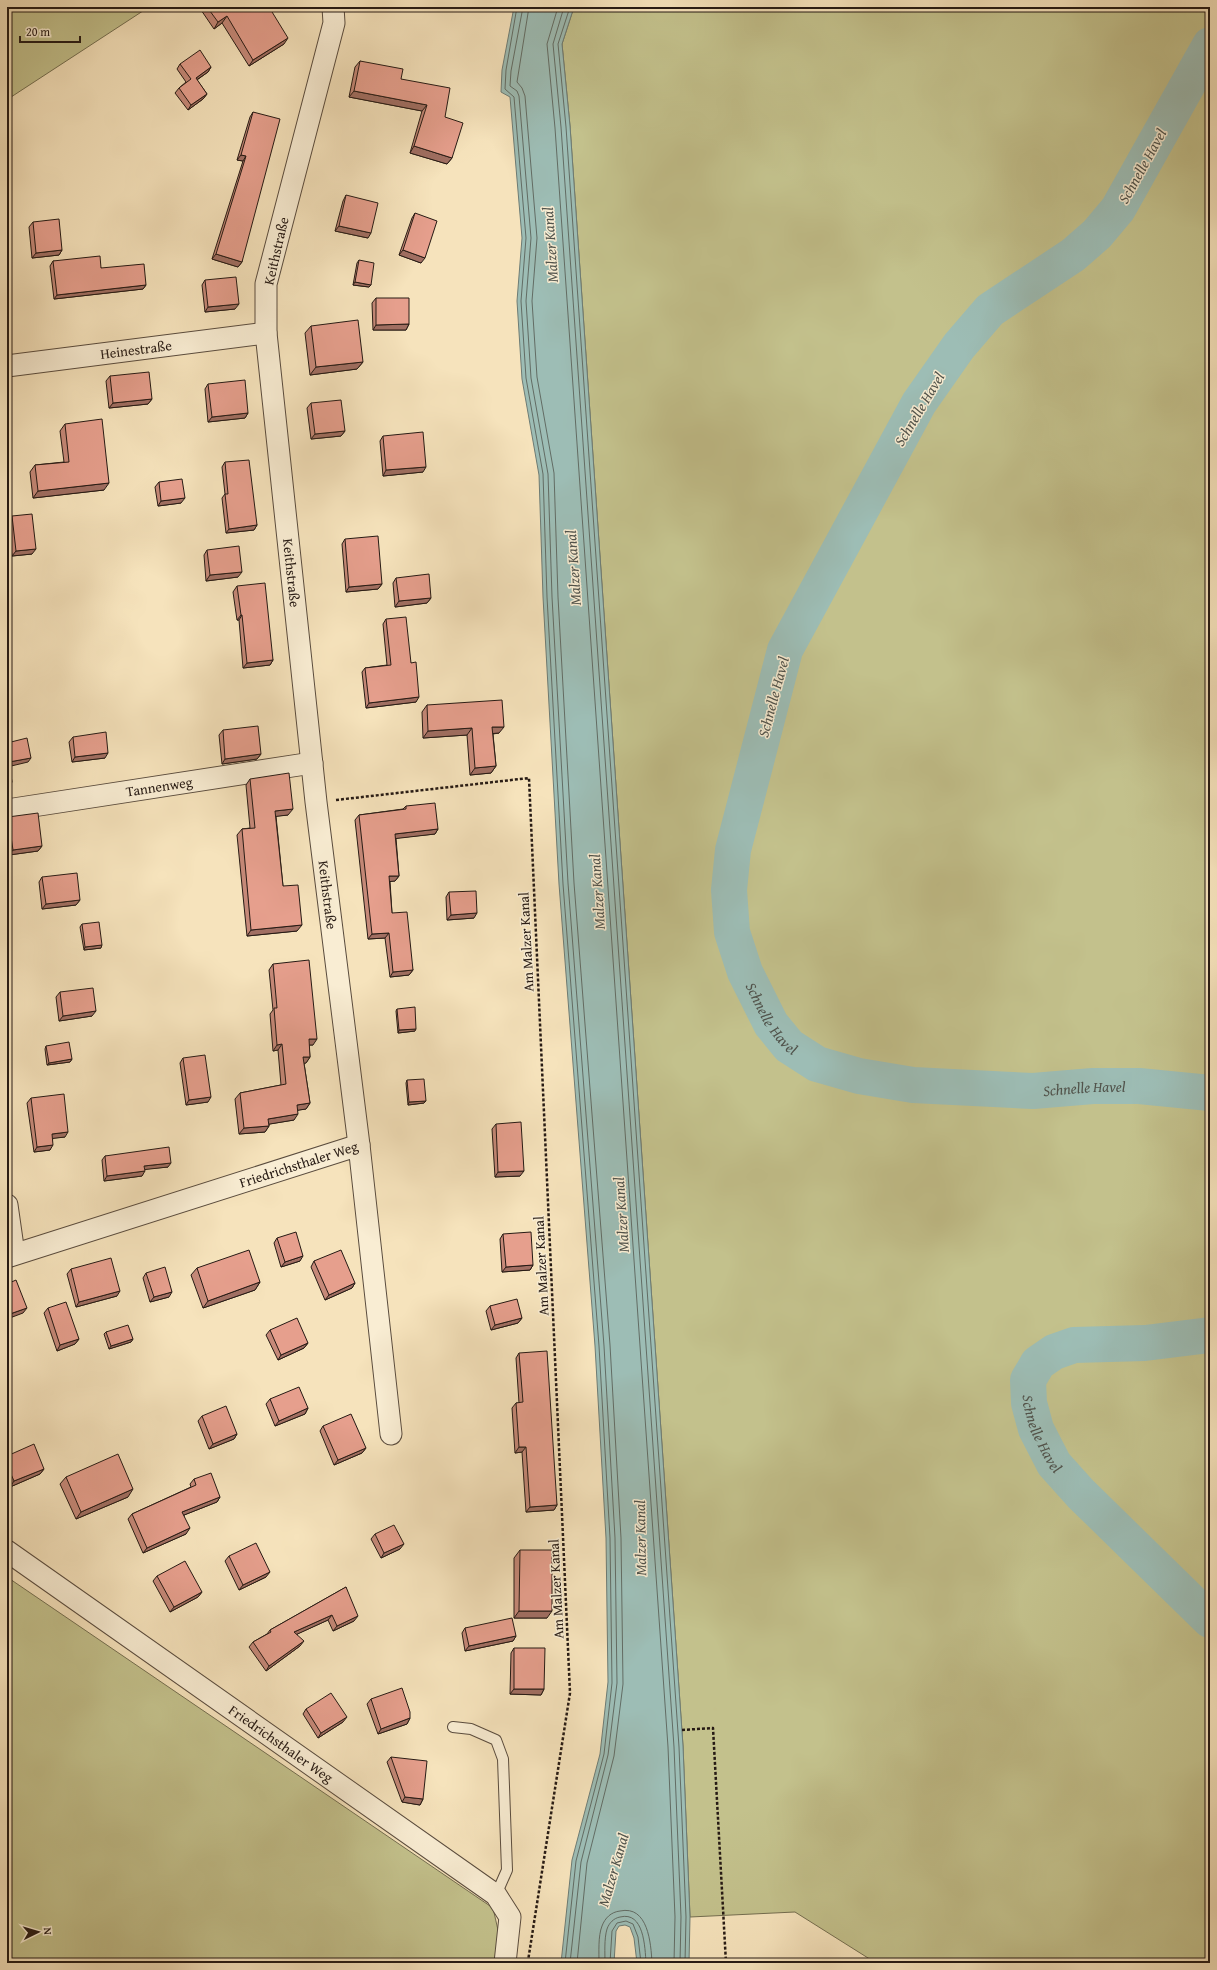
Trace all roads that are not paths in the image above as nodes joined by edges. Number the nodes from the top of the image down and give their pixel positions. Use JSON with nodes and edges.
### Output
{"nodes":[{"id":1,"x":334,"y":7,"type":"edge"},
{"id":2,"x":266,"y":333,"type":"junction"},
{"id":3,"x":7,"y":366,"type":"edge"},
{"id":4,"x":312,"y":763,"type":"junction"},
{"id":5,"x":7,"y":810,"type":"edge"},
{"id":6,"x":359,"y":1144,"type":"junction"},
{"id":7,"x":7,"y":1205,"type":"edge"},
{"id":8,"x":11,"y":1256,"type":"edge"},
{"id":9,"x":392,"y":1434,"type":"dead end"},
{"id":10,"x":7,"y":1552,"type":"edge"},
{"id":11,"x":453,"y":1727,"type":"dead end"},
{"id":12,"x":496,"y":1895,"type":"junction"},
{"id":13,"x":505,"y":1963,"type":"edge"}],
"edges":[{"from":1,"to":2,"type":"street","name":"Keithstraße"},
{"from":2,"to":3,"type":"street","name":"Heinestraße"},
{"from":2,"to":4,"type":"street","name":"Keithstraße"},
{"from":4,"to":5,"type":"street","name":"Tannenweg"},
{"from":4,"to":6,"type":"street","name":"Keithstraße"},
{"from":6,"to":8,"type":"street","name":"Friedrichsthaler Weg"},
{"from":6,"to":9,"type":"street","name":"Friedrichsthaler Weg"},
{"from":7,"to":8,"type":"street"},
{"from":10,"to":12,"type":"street","name":"Friedrichsthaler Weg"},
{"from":11,"to":12,"type":"lane"},
{"from":12,"to":13,"type":"street","name":"Friedrichsthaler Weg"}]}
